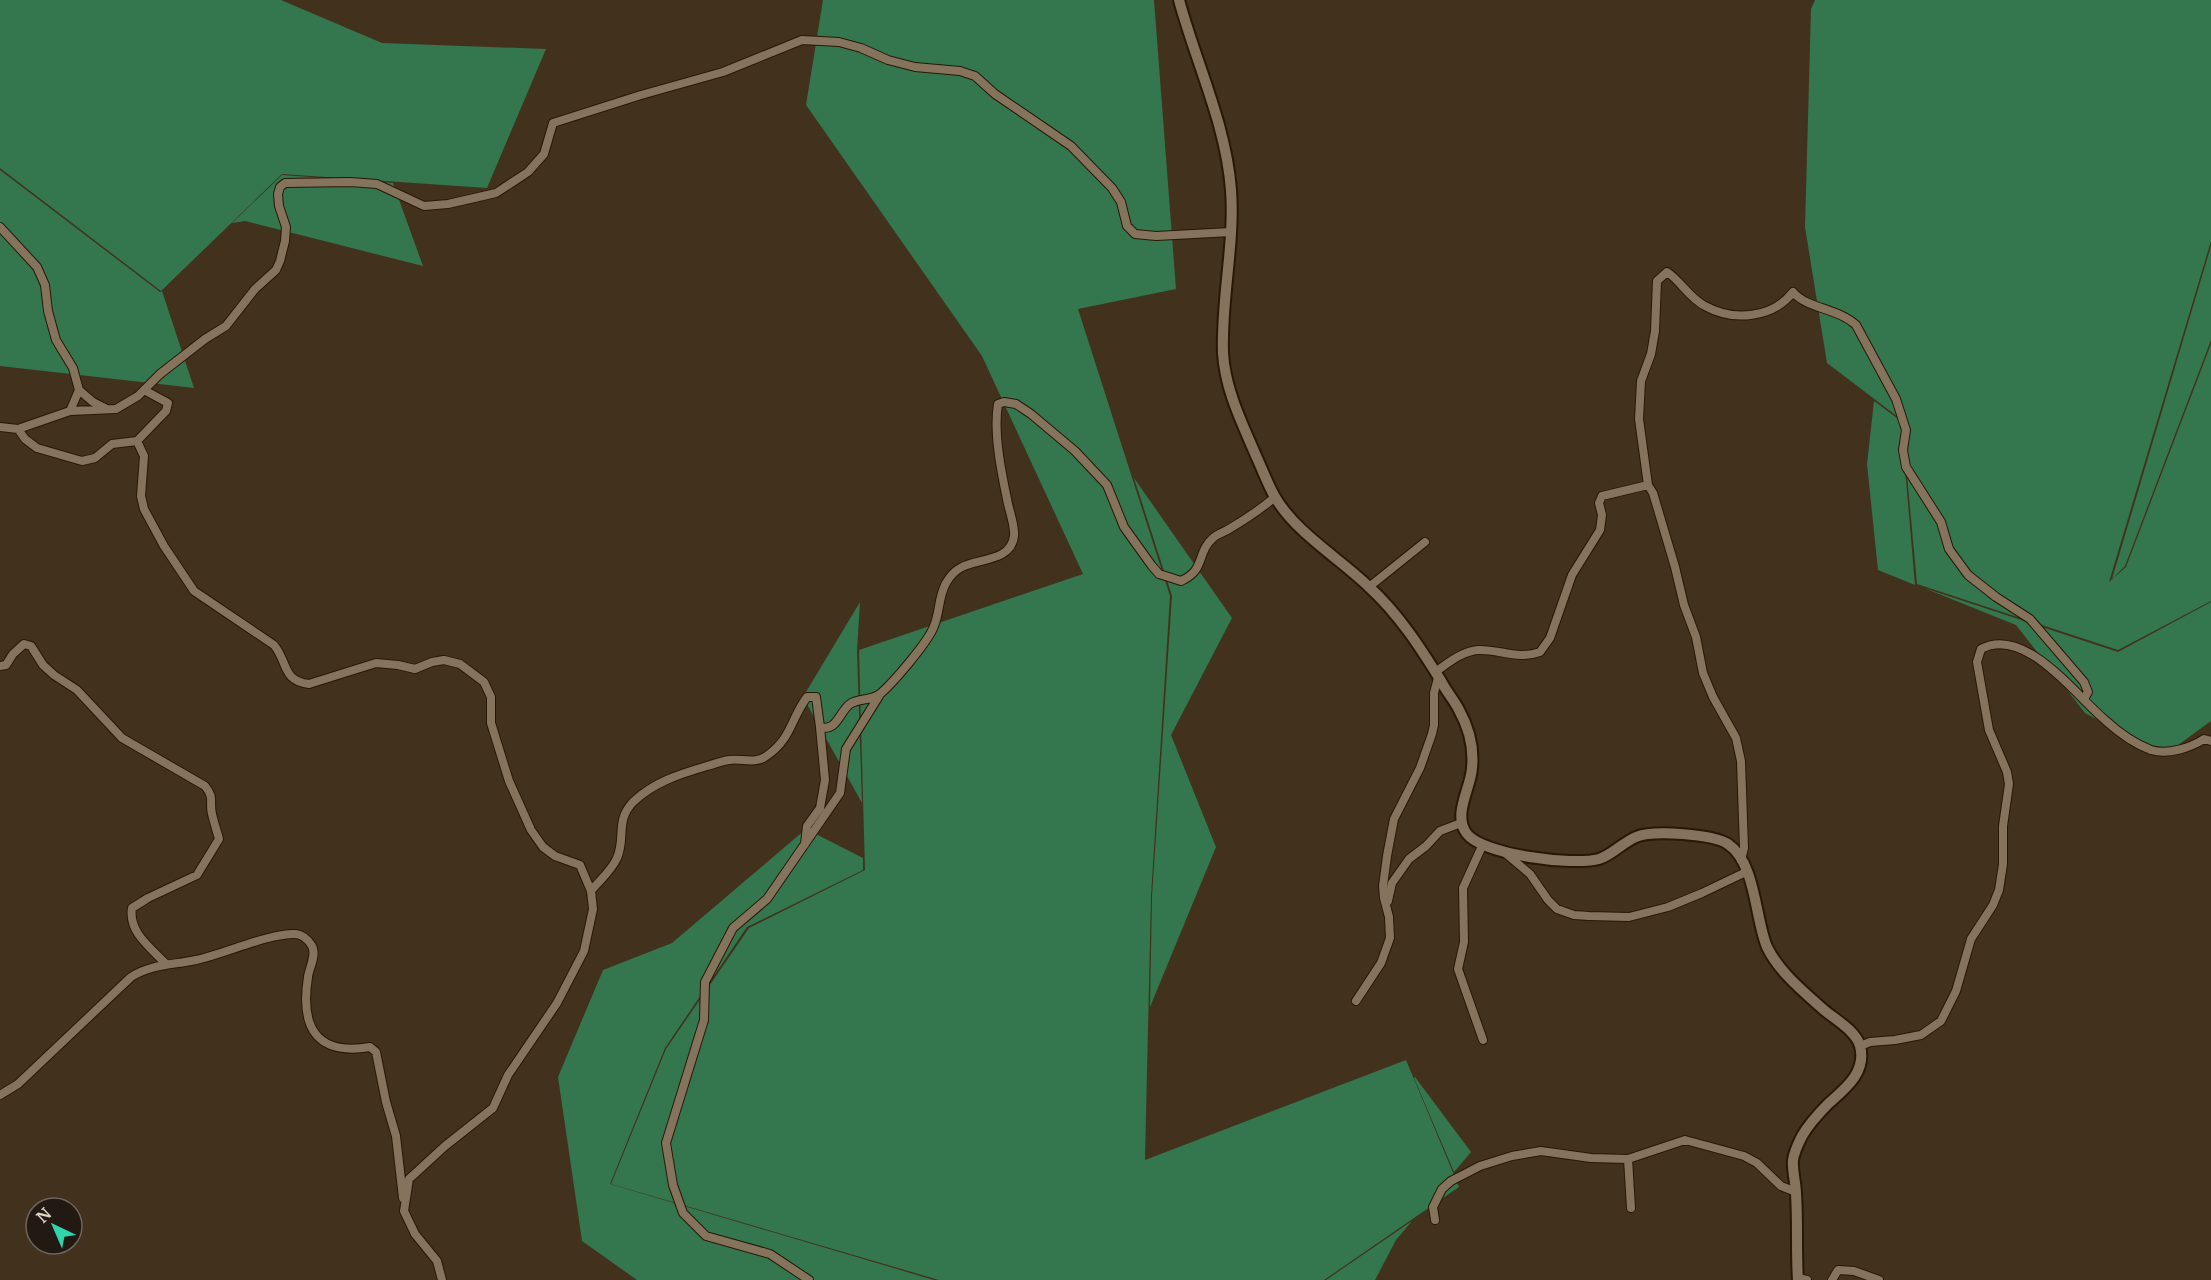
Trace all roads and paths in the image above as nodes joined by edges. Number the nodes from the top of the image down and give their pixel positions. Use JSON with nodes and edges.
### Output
{"nodes":[{"id":1,"x":1179,"y":0,"type":"edge"},
{"id":2,"x":0,"y":227,"type":"edge"},
{"id":3,"x":1231,"y":232,"type":"junction"},
{"id":4,"x":79,"y":390,"type":"junction"},
{"id":5,"x":144,"y":390,"type":"junction"},
{"id":6,"x":110,"y":410,"type":"junction"},
{"id":7,"x":70,"y":411,"type":"junction"},
{"id":8,"x":0,"y":426,"type":"edge"},
{"id":9,"x":18,"y":429,"type":"junction"},
{"id":10,"x":136,"y":441,"type":"junction"},
{"id":11,"x":1648,"y":485,"type":"junction"},
{"id":12,"x":1275,"y":497,"type":"junction"},
{"id":13,"x":1425,"y":542,"type":"dead end"},
{"id":14,"x":1369,"y":587,"type":"junction"},
{"id":15,"x":0,"y":666,"type":"edge"},
{"id":16,"x":1436,"y":675,"type":"junction"},
{"id":17,"x":879,"y":695,"type":"junction"},
{"id":18,"x":2084,"y":699,"type":"junction"},
{"id":19,"x":820,"y":728,"type":"junction"},
{"id":20,"x":2211,"y":741,"type":"edge"},
{"id":21,"x":1461,"y":823,"type":"junction"},
{"id":22,"x":1483,"y":844,"type":"junction"},
{"id":23,"x":805,"y":846,"type":"junction"},
{"id":24,"x":1502,"y":850,"type":"junction"},
{"id":25,"x":1741,"y":860,"type":"junction"},
{"id":26,"x":1746,"y":872,"type":"junction"},
{"id":27,"x":591,"y":891,"type":"junction"},
{"id":28,"x":1387,"y":910,"type":"junction"},
{"id":29,"x":166,"y":964,"type":"junction"},
{"id":30,"x":1356,"y":1001,"type":"dead end"},
{"id":31,"x":1483,"y":1040,"type":"dead end"},
{"id":32,"x":1860,"y":1047,"type":"junction"},
{"id":33,"x":0,"y":1095,"type":"edge"},
{"id":34,"x":1628,"y":1159,"type":"junction"},
{"id":35,"x":1796,"y":1192,"type":"junction"},
{"id":36,"x":1632,"y":1208,"type":"dead end"},
{"id":37,"x":404,"y":1211,"type":"junction"},
{"id":38,"x":1435,"y":1220,"type":"dead end"},
{"id":39,"x":1801,"y":1279,"type":"edge"},
{"id":40,"x":442,"y":1280,"type":"edge"},
{"id":41,"x":809,"y":1280,"type":"edge"},
{"id":42,"x":1832,"y":1280,"type":"edge"},
{"id":43,"x":1879,"y":1280,"type":"edge"}],
"edges":[{"from":1,"to":3,"type":"street"},
{"from":2,"to":4,"type":"street"},
{"from":3,"to":5,"type":"street"},
{"from":3,"to":12,"type":"street"},
{"from":4,"to":6,"type":"street"},
{"from":4,"to":7,"type":"street"},
{"from":5,"to":6,"type":"street"},
{"from":5,"to":10,"type":"street"},
{"from":6,"to":7,"type":"street"},
{"from":7,"to":9,"type":"street"},
{"from":8,"to":9,"type":"street"},
{"from":9,"to":10,"type":"street"},
{"from":10,"to":27,"type":"street"},
{"from":11,"to":16,"type":"street"},
{"from":11,"to":18,"type":"street"},
{"from":11,"to":25,"type":"street"},
{"from":12,"to":14,"type":"street"},
{"from":12,"to":17,"type":"street"},
{"from":13,"to":14,"type":"street"},
{"from":14,"to":16,"type":"street"},
{"from":15,"to":29,"type":"street"},
{"from":16,"to":21,"type":"street"},
{"from":16,"to":28,"type":"street"},
{"from":17,"to":19,"type":"street"},
{"from":17,"to":23,"type":"street"},
{"from":18,"to":20,"type":"street"},
{"from":18,"to":32,"type":"street"},
{"from":19,"to":23,"type":"street"},
{"from":19,"to":27,"type":"street"},
{"from":21,"to":22,"type":"street"},
{"from":21,"to":28,"type":"street"},
{"from":22,"to":24,"type":"street"},
{"from":22,"to":31,"type":"street"},
{"from":23,"to":41,"type":"street"},
{"from":24,"to":25,"type":"street"},
{"from":24,"to":26,"type":"street"},
{"from":25,"to":26,"type":"street"},
{"from":26,"to":32,"type":"street"},
{"from":27,"to":37,"type":"street"},
{"from":28,"to":30,"type":"street"},
{"from":29,"to":33,"type":"street"},
{"from":29,"to":37,"type":"street"},
{"from":32,"to":35,"type":"street"},
{"from":34,"to":35,"type":"street"},
{"from":34,"to":36,"type":"street"},
{"from":34,"to":38,"type":"street"},
{"from":35,"to":39,"type":"street"},
{"from":37,"to":40,"type":"street"},
{"from":42,"to":43,"type":"street"}]}
